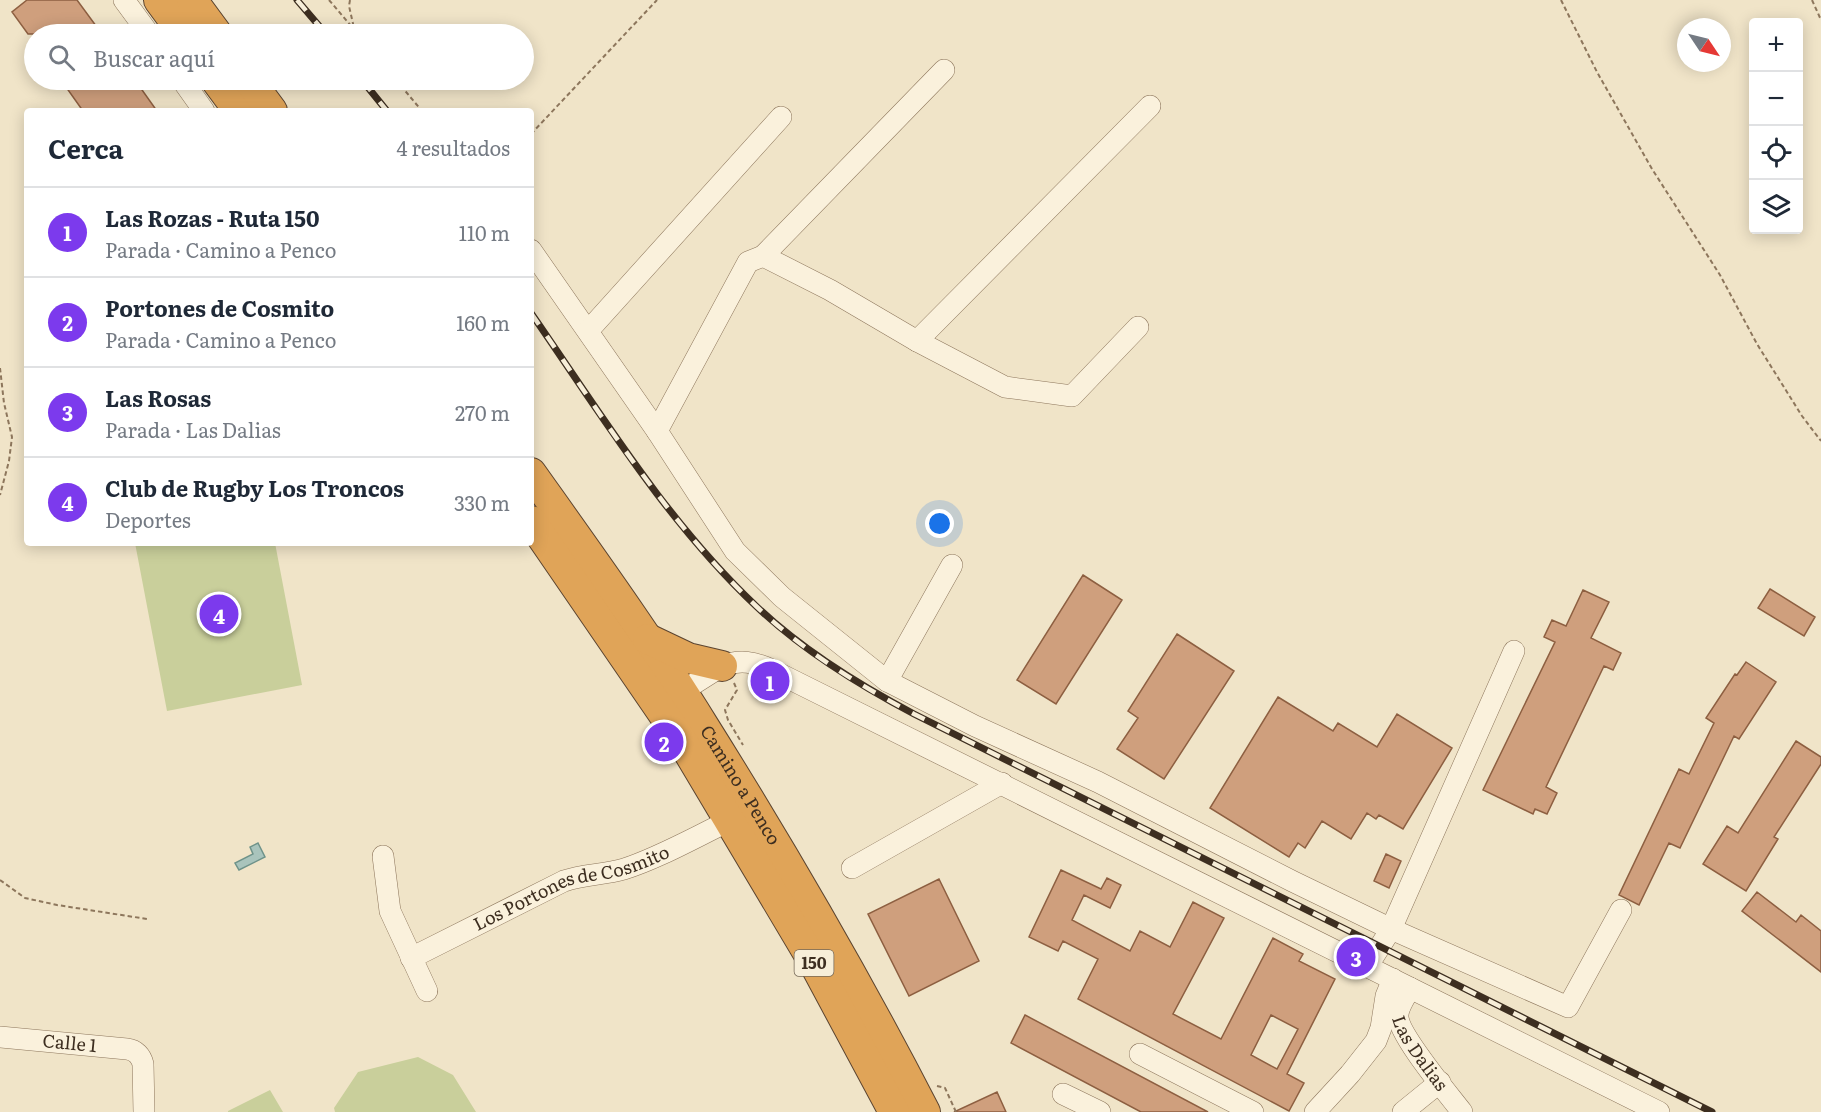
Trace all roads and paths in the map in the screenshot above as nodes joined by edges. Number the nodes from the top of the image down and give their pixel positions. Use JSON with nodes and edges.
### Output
{"nodes":[{"id":1,"x":124,"y":0,"type":"edge"},
{"id":2,"x":159,"y":0,"type":"edge"},
{"id":3,"x":192,"y":0,"type":"edge"},
{"id":4,"x":329,"y":0,"type":"edge"},
{"id":5,"x":350,"y":0,"type":"edge"},
{"id":6,"x":657,"y":0,"type":"edge"},
{"id":7,"x":1561,"y":0,"type":"edge"},
{"id":8,"x":1812,"y":0,"type":"edge"},
{"id":9,"x":1821,"y":20,"type":"edge"},
{"id":10,"x":142,"y":24,"type":"edge"},
{"id":11,"x":177,"y":24,"type":"edge"},
{"id":12,"x":210,"y":24,"type":"edge"},
{"id":13,"x":349,"y":24,"type":"edge"},
{"id":14,"x":353,"y":24,"type":"edge"},
{"id":15,"x":944,"y":70,"type":"dead end"},
{"id":16,"x":189,"y":90,"type":"edge"},
{"id":17,"x":223,"y":90,"type":"edge"},
{"id":18,"x":256,"y":90,"type":"edge"},
{"id":19,"x":404,"y":90,"type":"edge"},
{"id":20,"x":1150,"y":106,"type":"dead end"},
{"id":21,"x":202,"y":108,"type":"edge"},
{"id":22,"x":237,"y":108,"type":"edge"},
{"id":23,"x":270,"y":108,"type":"edge"},
{"id":24,"x":419,"y":108,"type":"edge"},
{"id":25,"x":781,"y":117,"type":"dead end"},
{"id":26,"x":534,"y":131,"type":"edge"},
{"id":27,"x":534,"y":254,"type":"edge"},
{"id":28,"x":763,"y":256,"type":"junction"},
{"id":29,"x":1138,"y":327,"type":"dead end"},
{"id":30,"x":588,"y":331,"type":"junction"},
{"id":31,"x":917,"y":341,"type":"junction"},
{"id":32,"x":0,"y":368,"type":"edge"},
{"id":33,"x":657,"y":430,"type":"junction"},
{"id":34,"x":1821,"y":441,"type":"edge"},
{"id":35,"x":534,"y":477,"type":"edge"},
{"id":36,"x":0,"y":495,"type":"edge"},
{"id":37,"x":534,"y":525,"type":"edge"},
{"id":38,"x":952,"y":565,"type":"dead end"},
{"id":39,"x":646,"y":637,"type":"junction"},
{"id":40,"x":1514,"y":651,"type":"dead end"},
{"id":41,"x":722,"y":666,"type":"junction"},
{"id":42,"x":887,"y":681,"type":"junction"},
{"id":43,"x":671,"y":699,"type":"junction"},
{"id":44,"x":1002,"y":783,"type":"junction"},
{"id":45,"x":731,"y":820,"type":"junction"},
{"id":46,"x":383,"y":856,"type":"dead end"},
{"id":47,"x":852,"y":868,"type":"dead end"},
{"id":48,"x":0,"y":880,"type":"edge"},
{"id":49,"x":1621,"y":910,"type":"dead end"},
{"id":50,"x":147,"y":919,"type":"dead end"},
{"id":51,"x":1391,"y":929,"type":"junction"},
{"id":52,"x":411,"y":958,"type":"junction"},
{"id":53,"x":1367,"y":967,"type":"junction"},
{"id":54,"x":1401,"y":984,"type":"junction"},
{"id":55,"x":427,"y":991,"type":"dead end"},
{"id":56,"x":0,"y":1037,"type":"edge"},
{"id":57,"x":0,"y":1045,"type":"edge"},
{"id":58,"x":1140,"y":1054,"type":"dead end"},
{"id":59,"x":1440,"y":1082,"type":"junction"},
{"id":60,"x":1063,"y":1094,"type":"dead end"},
{"id":61,"x":893,"y":1111,"type":"edge"},
{"id":62,"x":144,"y":1112,"type":"edge"},
{"id":63,"x":925,"y":1112,"type":"edge"},
{"id":64,"x":1100,"y":1112,"type":"edge"},
{"id":65,"x":1253,"y":1112,"type":"edge"},
{"id":66,"x":1315,"y":1112,"type":"edge"},
{"id":67,"x":1402,"y":1112,"type":"edge"},
{"id":68,"x":1462,"y":1112,"type":"edge"},
{"id":69,"x":1659,"y":1112,"type":"edge"}],
"edges":[{"from":1,"to":10,"type":"street"},
{"from":2,"to":11,"type":"highway"},
{"from":3,"to":12,"type":"highway"},
{"from":4,"to":13,"type":"path"},
{"from":5,"to":14,"type":"path"},
{"from":6,"to":26,"type":"path"},
{"from":7,"to":34,"type":"path"},
{"from":8,"to":9,"type":"path"},
{"from":15,"to":28,"type":"street"},
{"from":16,"to":21,"type":"street"},
{"from":17,"to":22,"type":"highway"},
{"from":18,"to":23,"type":"highway"},
{"from":19,"to":24,"type":"path"},
{"from":20,"to":31,"type":"street"},
{"from":25,"to":30,"type":"street"},
{"from":27,"to":30,"type":"street"},
{"from":28,"to":31,"type":"street"},
{"from":28,"to":33,"type":"street"},
{"from":29,"to":31,"type":"street"},
{"from":30,"to":33,"type":"street"},
{"from":32,"to":36,"type":"path"},
{"from":33,"to":42,"type":"street"},
{"from":35,"to":39,"type":"highway","name":"Camino a Penco","number":"150"},
{"from":37,"to":43,"type":"highway","name":"Camino a Penco","number":"150"},
{"from":38,"to":42,"type":"street"},
{"from":39,"to":41,"type":"highway"},
{"from":39,"to":43,"type":"highway","name":"Camino a Penco","number":"150"},
{"from":40,"to":51,"type":"street"},
{"from":41,"to":43,"type":"street"},
{"from":41,"to":44,"type":"street"},
{"from":42,"to":51,"type":"street"},
{"from":43,"to":45,"type":"highway","name":"Camino a Penco","number":"150"},
{"from":43,"to":63,"type":"highway","name":"Camino a Penco","number":"150"},
{"from":44,"to":47,"type":"street"},
{"from":44,"to":53,"type":"street"},
{"from":45,"to":52,"type":"street","name":"Los Portones de Cosmito"},
{"from":45,"to":61,"type":"highway","name":"Camino a Penco","number":"150"},
{"from":46,"to":52,"type":"street"},
{"from":48,"to":50,"type":"path"},
{"from":49,"to":51,"type":"street"},
{"from":51,"to":53,"type":"street"},
{"from":52,"to":55,"type":"street"},
{"from":53,"to":54,"type":"street"},
{"from":54,"to":59,"type":"street","name":"Las Dalias"},
{"from":54,"to":66,"type":"street"},
{"from":54,"to":69,"type":"street"},
{"from":56,"to":57,"type":"street"},
{"from":56,"to":62,"type":"street","name":"Calle 1"},
{"from":58,"to":65,"type":"street"},
{"from":59,"to":67,"type":"street"},
{"from":59,"to":68,"type":"street","name":"Las Dalias"},
{"from":60,"to":64,"type":"street"}]}
